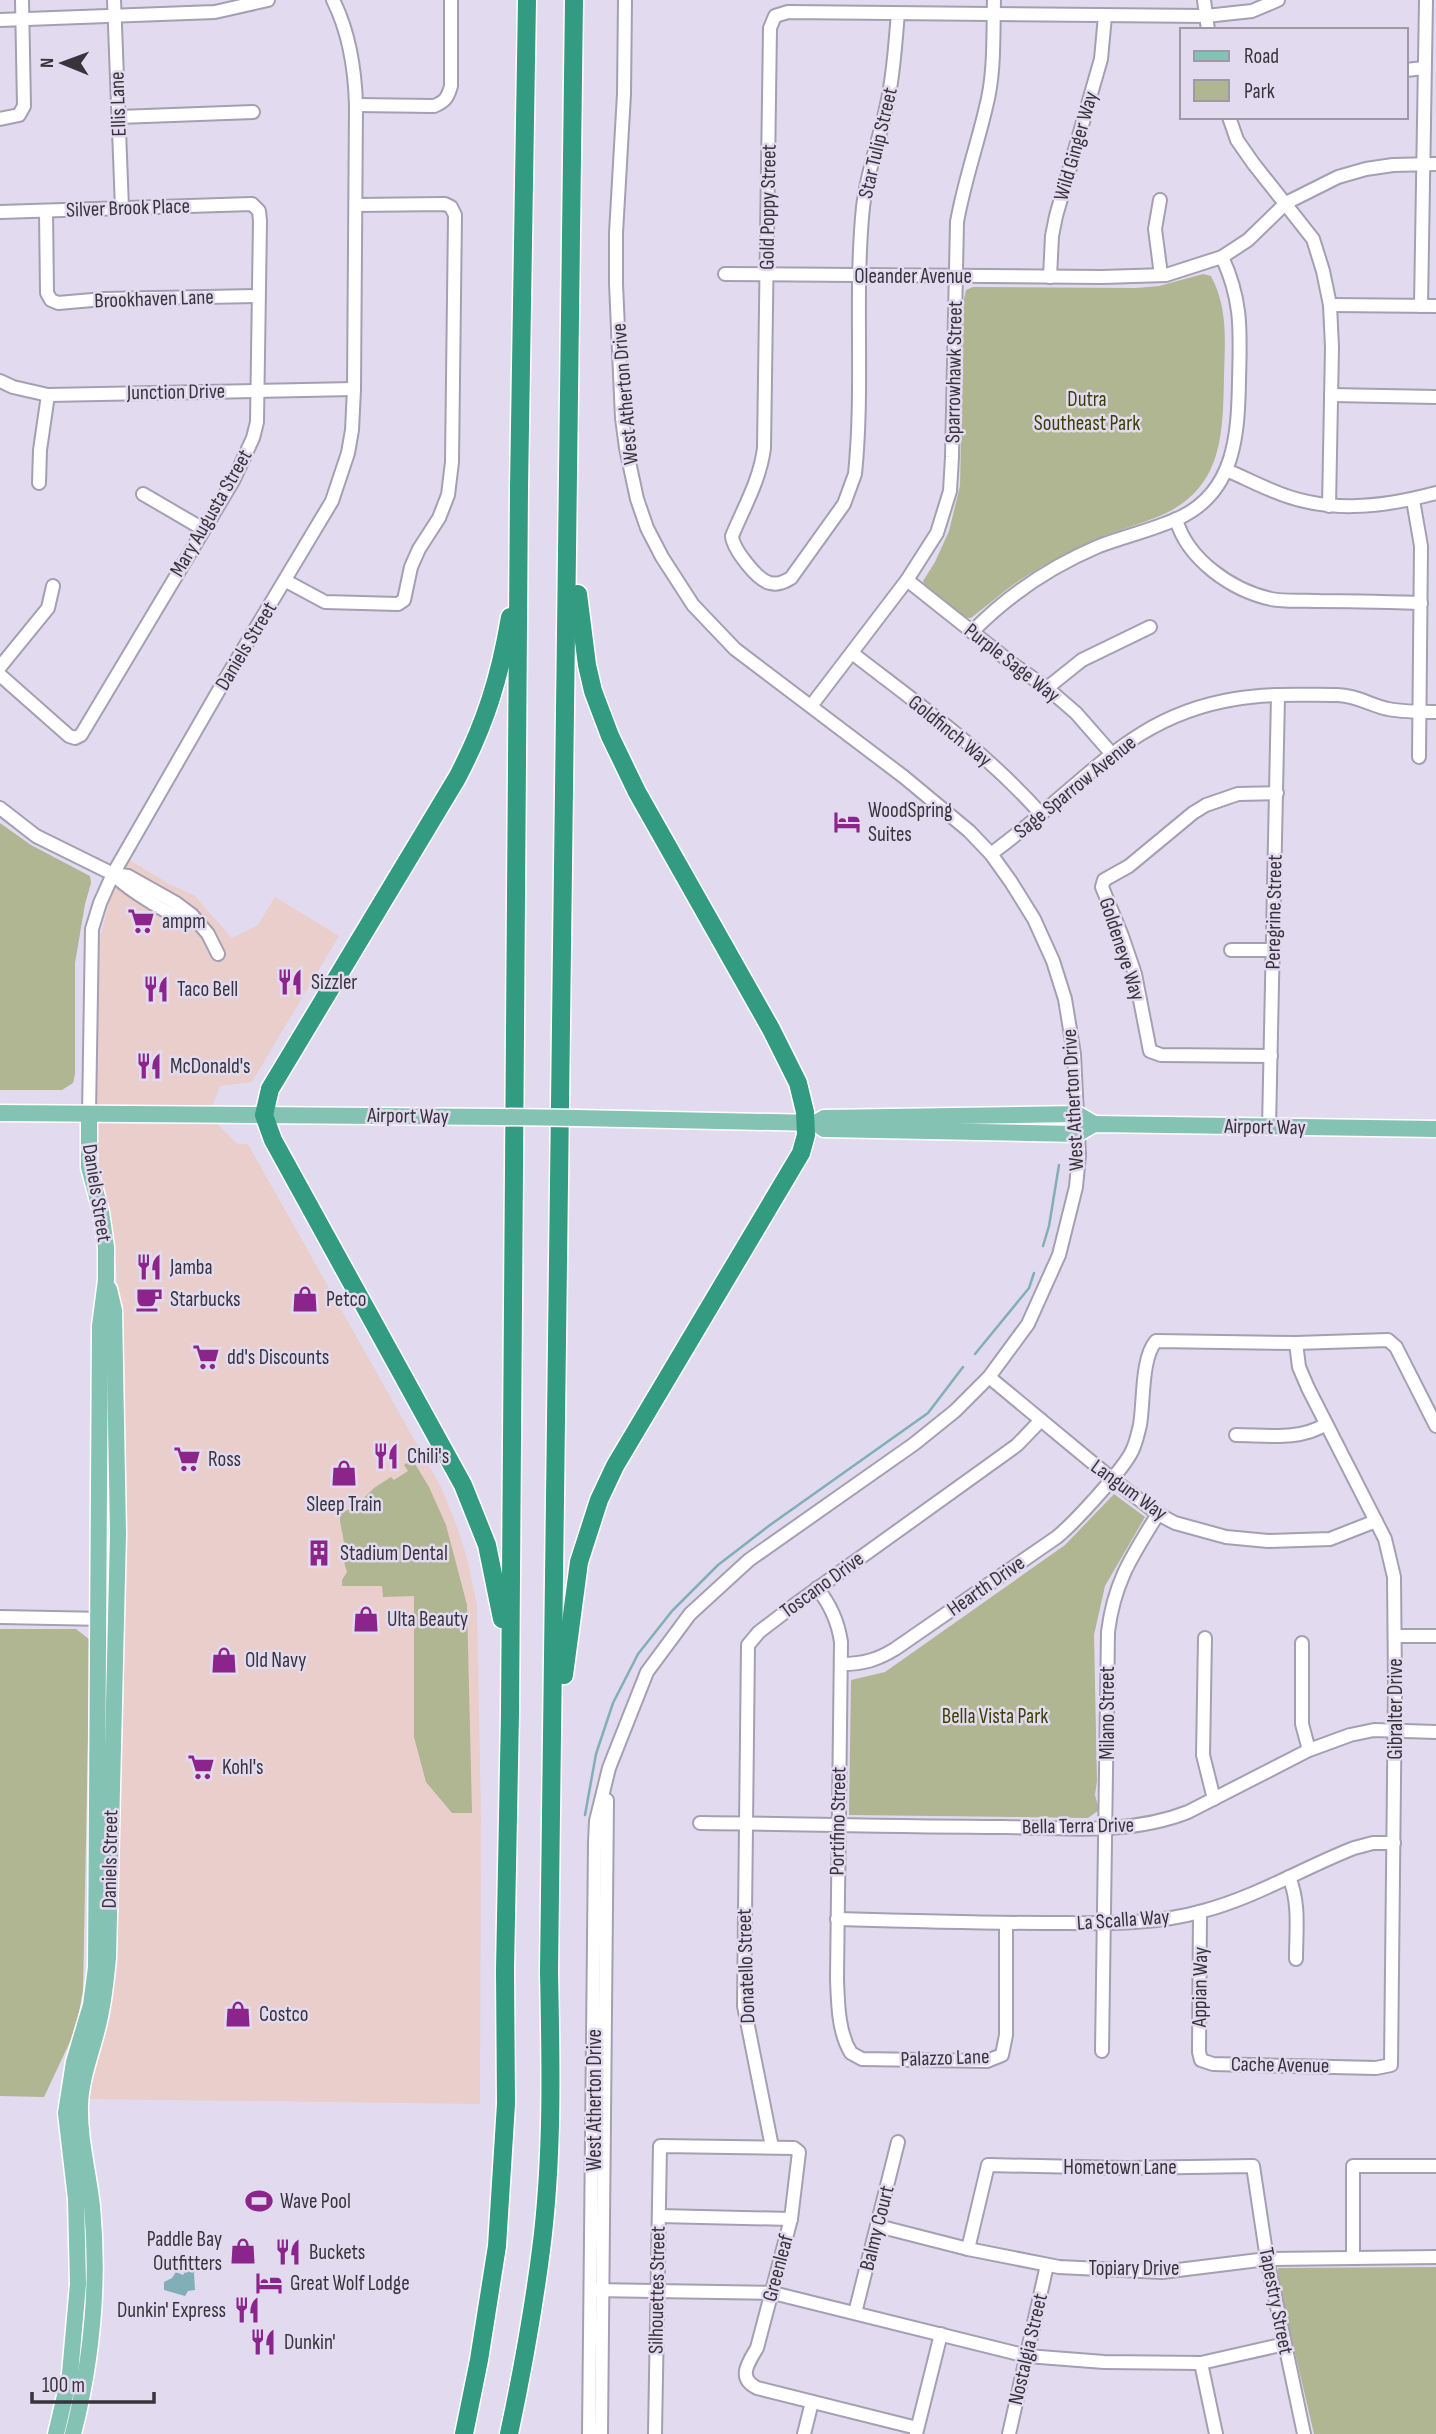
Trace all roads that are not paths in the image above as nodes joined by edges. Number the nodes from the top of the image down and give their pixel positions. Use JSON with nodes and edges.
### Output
{"nodes":[{"id":1,"x":22,"y":0,"type":"edge"},
{"id":2,"x":114,"y":0,"type":"edge"},
{"id":3,"x":268,"y":0,"type":"edge"},
{"id":4,"x":333,"y":0,"type":"edge"},
{"id":5,"x":451,"y":0,"type":"edge"},
{"id":6,"x":527,"y":0,"type":"edge"},
{"id":7,"x":574,"y":0,"type":"edge"},
{"id":8,"x":625,"y":0,"type":"edge"},
{"id":9,"x":994,"y":0,"type":"edge"},
{"id":10,"x":1204,"y":0,"type":"edge"},
{"id":11,"x":1278,"y":0,"type":"edge"},
{"id":12,"x":1426,"y":0,"type":"edge"},
{"id":13,"x":214,"y":6,"type":"edge"},
{"id":14,"x":898,"y":14,"type":"junction"},
{"id":15,"x":994,"y":14,"type":"junction"},
{"id":16,"x":114,"y":16,"type":"junction"},
{"id":17,"x":1105,"y":16,"type":"junction"},
{"id":18,"x":1206,"y":16,"type":"junction"},
{"id":19,"x":0,"y":20,"type":"edge"},
{"id":20,"x":23,"y":20,"type":"junction"},
{"id":21,"x":1208,"y":28,"type":"edge"},
{"id":22,"x":1424,"y":68,"type":"junction"},
{"id":23,"x":1408,"y":70,"type":"edge"},
{"id":24,"x":356,"y":105,"type":"junction"},
{"id":25,"x":253,"y":112,"type":"dead end"},
{"id":26,"x":119,"y":117,"type":"junction"},
{"id":27,"x":0,"y":119,"type":"edge"},
{"id":28,"x":1235,"y":119,"type":"edge"},
{"id":29,"x":1430,"y":164,"type":"edge"},
{"id":30,"x":1160,"y":200,"type":"dead end"},
{"id":31,"x":1286,"y":203,"type":"junction"},
{"id":32,"x":356,"y":205,"type":"junction"},
{"id":33,"x":256,"y":206,"type":"joint"},
{"id":34,"x":122,"y":208,"type":"junction"},
{"id":35,"x":46,"y":211,"type":"junction"},
{"id":36,"x":0,"y":212,"type":"edge"},
{"id":37,"x":1222,"y":257,"type":"junction"},
{"id":38,"x":725,"y":274,"type":"dead end"},
{"id":39,"x":766,"y":274,"type":"junction"},
{"id":40,"x":859,"y":275,"type":"junction"},
{"id":41,"x":1161,"y":275,"type":"junction"},
{"id":42,"x":955,"y":276,"type":"junction"},
{"id":43,"x":1050,"y":277,"type":"junction"},
{"id":44,"x":258,"y":296,"type":"junction"},
{"id":45,"x":1330,"y":305,"type":"junction"},
{"id":46,"x":1421,"y":306,"type":"junction"},
{"id":47,"x":1436,"y":306,"type":"edge"},
{"id":48,"x":0,"y":381,"type":"edge"},
{"id":49,"x":354,"y":389,"type":"junction"},
{"id":50,"x":258,"y":390,"type":"junction"},
{"id":51,"x":48,"y":395,"type":"junction"},
{"id":52,"x":1331,"y":395,"type":"junction"},
{"id":53,"x":1436,"y":397,"type":"edge"},
{"id":54,"x":857,"y":441,"type":"joint"},
{"id":55,"x":1226,"y":470,"type":"junction"},
{"id":56,"x":569,"y":479,"type":"junction"},
{"id":57,"x":39,"y":483,"type":"dead end"},
{"id":58,"x":519,"y":488,"type":"junction"},
{"id":59,"x":1436,"y":493,"type":"edge"},
{"id":60,"x":144,"y":494,"type":"dead end"},
{"id":61,"x":1413,"y":500,"type":"junction"},
{"id":62,"x":1329,"y":506,"type":"junction"},
{"id":63,"x":1176,"y":519,"type":"junction"},
{"id":64,"x":203,"y":529,"type":"junction"},
{"id":65,"x":907,"y":580,"type":"junction"},
{"id":66,"x":286,"y":581,"type":"junction"},
{"id":67,"x":53,"y":586,"type":"dead end"},
{"id":68,"x":1421,"y":603,"type":"junction"},
{"id":69,"x":1150,"y":627,"type":"dead end"},
{"id":70,"x":972,"y":632,"type":"junction"},
{"id":71,"x":852,"y":653,"type":"junction"},
{"id":72,"x":0,"y":667,"type":"edge"},
{"id":73,"x":0,"y":675,"type":"edge"},
{"id":74,"x":1047,"y":688,"type":"junction"},
{"id":75,"x":1278,"y":696,"type":"junction"},
{"id":76,"x":811,"y":706,"type":"junction"},
{"id":77,"x":1419,"y":712,"type":"junction"},
{"id":78,"x":1436,"y":712,"type":"edge"},
{"id":79,"x":1111,"y":753,"type":"junction"},
{"id":80,"x":1419,"y":757,"type":"dead end"},
{"id":81,"x":1277,"y":793,"type":"junction"},
{"id":82,"x":0,"y":807,"type":"edge"},
{"id":83,"x":1041,"y":814,"type":"junction"},
{"id":84,"x":991,"y":854,"type":"junction"},
{"id":85,"x":113,"y":874,"type":"junction"},
{"id":86,"x":1230,"y":950,"type":"dead end"},
{"id":87,"x":1273,"y":950,"type":"junction"},
{"id":88,"x":218,"y":954,"type":"dead end"},
{"id":89,"x":1271,"y":1056,"type":"junction"},
{"id":90,"x":0,"y":1113,"type":"edge"},
{"id":91,"x":1077,"y":1114,"type":"junction"},
{"id":92,"x":89,"y":1115,"type":"junction"},
{"id":93,"x":264,"y":1115,"type":"junction"},
{"id":94,"x":811,"y":1123,"type":"junction"},
{"id":95,"x":1094,"y":1124,"type":"junction"},
{"id":96,"x":1269,"y":1128,"type":"junction"},
{"id":97,"x":1436,"y":1129,"type":"edge"},
{"id":98,"x":1077,"y":1134,"type":"junction"},
{"id":99,"x":106,"y":1280,"type":"junction"},
{"id":100,"x":1296,"y":1343,"type":"junction"},
{"id":101,"x":989,"y":1377,"type":"junction"},
{"id":102,"x":1041,"y":1420,"type":"junction"},
{"id":103,"x":1326,"y":1424,"type":"junction"},
{"id":104,"x":1436,"y":1426,"type":"edge"},
{"id":105,"x":1236,"y":1435,"type":"dead end"},
{"id":106,"x":1111,"y":1478,"type":"junction"},
{"id":107,"x":1158,"y":1514,"type":"junction"},
{"id":108,"x":1376,"y":1521,"type":"junction"},
{"id":109,"x":817,"y":1588,"type":"junction"},
{"id":110,"x":0,"y":1617,"type":"edge"},
{"id":111,"x":99,"y":1619,"type":"junction"},
{"id":112,"x":117,"y":1620,"type":"junction"},
{"id":113,"x":1395,"y":1636,"type":"junction"},
{"id":114,"x":1436,"y":1636,"type":"edge"},
{"id":115,"x":1205,"y":1638,"type":"dead end"},
{"id":116,"x":1301,"y":1643,"type":"dead end"},
{"id":117,"x":842,"y":1664,"type":"junction"},
{"id":118,"x":510,"y":1713,"type":"junction"},
{"id":119,"x":1394,"y":1731,"type":"junction"},
{"id":120,"x":1436,"y":1732,"type":"edge"},
{"id":121,"x":1309,"y":1750,"type":"junction"},
{"id":122,"x":553,"y":1755,"type":"junction"},
{"id":123,"x":1214,"y":1799,"type":"junction"},
{"id":124,"x":700,"y":1823,"type":"dead end"},
{"id":125,"x":745,"y":1824,"type":"junction"},
{"id":126,"x":839,"y":1825,"type":"junction"},
{"id":127,"x":1106,"y":1828,"type":"junction"},
{"id":128,"x":1394,"y":1843,"type":"junction"},
{"id":129,"x":1289,"y":1877,"type":"junction"},
{"id":130,"x":1200,"y":1912,"type":"junction"},
{"id":131,"x":837,"y":1919,"type":"junction"},
{"id":132,"x":1006,"y":1923,"type":"junction"},
{"id":133,"x":1104,"y":1923,"type":"junction"},
{"id":134,"x":1296,"y":1959,"type":"dead end"},
{"id":135,"x":1102,"y":2051,"type":"dead end"},
{"id":136,"x":855,"y":2056,"type":"joint"},
{"id":137,"x":1201,"y":2060,"type":"joint"},
{"id":138,"x":1360,"y":2067,"type":"joint"},
{"id":139,"x":898,"y":2142,"type":"dead end"},
{"id":140,"x":772,"y":2147,"type":"junction"},
{"id":141,"x":1253,"y":2166,"type":"joint"},
{"id":142,"x":1436,"y":2166,"type":"edge"},
{"id":143,"x":659,"y":2216,"type":"junction"},
{"id":144,"x":791,"y":2219,"type":"junction"},
{"id":145,"x":878,"y":2226,"type":"junction"},
{"id":146,"x":968,"y":2249,"type":"junction"},
{"id":147,"x":1353,"y":2257,"type":"junction"},
{"id":148,"x":1436,"y":2257,"type":"edge"},
{"id":149,"x":1267,"y":2259,"type":"junction"},
{"id":150,"x":1047,"y":2265,"type":"junction"},
{"id":151,"x":597,"y":2290,"type":"junction"},
{"id":152,"x":657,"y":2293,"type":"junction"},
{"id":153,"x":773,"y":2293,"type":"junction"},
{"id":154,"x":855,"y":2313,"type":"junction"},
{"id":155,"x":941,"y":2334,"type":"junction"},
{"id":156,"x":1285,"y":2344,"type":"junction"},
{"id":157,"x":1027,"y":2356,"type":"junction"},
{"id":158,"x":1200,"y":2363,"type":"junction"},
{"id":159,"x":521,"y":2379,"type":"junction"},
{"id":160,"x":813,"y":2402,"type":"junction"},
{"id":161,"x":916,"y":2431,"type":"edge"},
{"id":162,"x":56,"y":2434,"type":"edge"},
{"id":163,"x":73,"y":2434,"type":"edge"},
{"id":164,"x":462,"y":2434,"type":"edge"},
{"id":165,"x":509,"y":2434,"type":"edge"},
{"id":166,"x":521,"y":2434,"type":"edge"},
{"id":167,"x":589,"y":2434,"type":"edge"},
{"id":168,"x":601,"y":2434,"type":"edge"},
{"id":169,"x":654,"y":2434,"type":"edge"},
{"id":170,"x":804,"y":2434,"type":"edge"},
{"id":171,"x":1009,"y":2434,"type":"edge"},
{"id":172,"x":1216,"y":2434,"type":"edge"},
{"id":173,"x":1304,"y":2434,"type":"edge"}],
"edges":[{"from":1,"to":20,"type":"street"},
{"from":2,"to":16,"type":"street","name":"Ellis Lane"},
{"from":3,"to":13,"type":"street"},
{"from":4,"to":24,"type":"street","name":"Daniels Street"},
{"from":5,"to":24,"type":"street"},
{"from":6,"to":58,"type":"highway"},
{"from":7,"to":56,"type":"highway"},
{"from":8,"to":76,"type":"street","name":"West Atherton Drive"},
{"from":9,"to":15,"type":"street","name":"Sparrowhawk Street"},
{"from":10,"to":18,"type":"street"},
{"from":11,"to":18,"type":"street"},
{"from":12,"to":22,"type":"street"},
{"from":13,"to":16,"type":"street"},
{"from":14,"to":15,"type":"street"},
{"from":14,"to":39,"type":"street","name":"Gold Poppy Street"},
{"from":14,"to":40,"type":"street","name":"Star Tulip Street"},
{"from":15,"to":17,"type":"street"},
{"from":15,"to":42,"type":"street","name":"Sparrowhawk Street"},
{"from":16,"to":20,"type":"street"},
{"from":16,"to":26,"type":"street","name":"Ellis Lane"},
{"from":17,"to":18,"type":"street"},
{"from":17,"to":43,"type":"street","name":"Wild Ginger Way"},
{"from":18,"to":21,"type":"street"},
{"from":19,"to":20,"type":"street"},
{"from":20,"to":27,"type":"street"},
{"from":22,"to":23,"type":"street"},
{"from":22,"to":29,"type":"street"},
{"from":24,"to":32,"type":"street","name":"Daniels Street"},
{"from":25,"to":26,"type":"street"},
{"from":26,"to":34,"type":"street","name":"Ellis Lane"},
{"from":28,"to":31,"type":"street"},
{"from":29,"to":31,"type":"street","name":"Oleander Avenue"},
{"from":29,"to":46,"type":"street"},
{"from":30,"to":41,"type":"street"},
{"from":31,"to":37,"type":"street","name":"Oleander Avenue"},
{"from":31,"to":45,"type":"street"},
{"from":32,"to":49,"type":"street","name":"Daniels Street"},
{"from":32,"to":66,"type":"street"},
{"from":33,"to":34,"type":"street","name":"Silver Brook Place"},
{"from":33,"to":44,"type":"street","name":"Mary Augusta Street"},
{"from":34,"to":35,"type":"street","name":"Silver Brook Place"},
{"from":35,"to":36,"type":"street","name":"Silver Brook Place"},
{"from":35,"to":44,"type":"street","name":"Brookhaven Lane"},
{"from":37,"to":41,"type":"street","name":"Oleander Avenue"},
{"from":37,"to":55,"type":"street"},
{"from":38,"to":39,"type":"street","name":"Oleander Avenue"},
{"from":39,"to":40,"type":"street","name":"Oleander Avenue"},
{"from":39,"to":54,"type":"street","name":"Gold Poppy Street"},
{"from":40,"to":42,"type":"street","name":"Oleander Avenue"},
{"from":40,"to":54,"type":"street","name":"Star Tulip Street"},
{"from":41,"to":43,"type":"street","name":"Oleander Avenue"},
{"from":42,"to":43,"type":"street","name":"Oleander Avenue"},
{"from":42,"to":65,"type":"street","name":"Sparrowhawk Street"},
{"from":44,"to":50,"type":"street","name":"Mary Augusta Street"},
{"from":45,"to":46,"type":"street"},
{"from":45,"to":52,"type":"street"},
{"from":46,"to":47,"type":"street"},
{"from":48,"to":51,"type":"street","name":"Junction Drive"},
{"from":49,"to":50,"type":"street","name":"Junction Drive"},
{"from":49,"to":66,"type":"street","name":"Daniels Street"},
{"from":50,"to":51,"type":"street","name":"Junction Drive"},
{"from":50,"to":64,"type":"street","name":"Mary Augusta Street"},
{"from":51,"to":57,"type":"street"},
{"from":52,"to":53,"type":"street"},
{"from":52,"to":62,"type":"street"},
{"from":55,"to":62,"type":"street"},
{"from":55,"to":63,"type":"street"},
{"from":56,"to":94,"type":"highway"},
{"from":56,"to":122,"type":"highway"},
{"from":58,"to":93,"type":"highway"},
{"from":58,"to":118,"type":"highway"},
{"from":59,"to":61,"type":"street"},
{"from":60,"to":64,"type":"street"},
{"from":61,"to":62,"type":"street"},
{"from":61,"to":68,"type":"street"},
{"from":63,"to":68,"type":"street"},
{"from":63,"to":70,"type":"street"},
{"from":64,"to":73,"type":"street","name":"Mary Augusta Street"},
{"from":65,"to":70,"type":"street","name":"Purple Sage Way"},
{"from":65,"to":71,"type":"street","name":"Sparrowhawk Street"},
{"from":66,"to":85,"type":"street","name":"Daniels Street"},
{"from":67,"to":72,"type":"street"},
{"from":68,"to":77,"type":"street"},
{"from":69,"to":74,"type":"street"},
{"from":70,"to":74,"type":"street","name":"Purple Sage Way"},
{"from":71,"to":76,"type":"street","name":"Sparrowhawk Street"},
{"from":71,"to":83,"type":"street","name":"Goldfinch Way"},
{"from":74,"to":79,"type":"street","name":"Purple Sage Way"},
{"from":75,"to":77,"type":"street","name":"Sage Sparrow Avenue"},
{"from":75,"to":79,"type":"street","name":"Sage Sparrow Avenue"},
{"from":75,"to":81,"type":"street","name":"Peregrine Street"},
{"from":76,"to":84,"type":"street","name":"West Atherton Drive"},
{"from":77,"to":78,"type":"street","name":"Sage Sparrow Avenue"},
{"from":77,"to":80,"type":"street"},
{"from":79,"to":83,"type":"street","name":"Sage Sparrow Avenue"},
{"from":81,"to":87,"type":"street","name":"Peregrine Street"},
{"from":81,"to":89,"type":"street","name":"Goldeneye Way"},
{"from":82,"to":85,"type":"street"},
{"from":83,"to":84,"type":"street","name":"Sage Sparrow Avenue"},
{"from":84,"to":91,"type":"street","name":"West Atherton Drive"},
{"from":85,"to":88,"type":"street"},
{"from":85,"to":92,"type":"street","name":"Daniels Street"},
{"from":86,"to":87,"type":"street"},
{"from":87,"to":89,"type":"street","name":"Peregrine Street"},
{"from":89,"to":96,"type":"street","name":"Peregrine Street"},
{"from":90,"to":92,"type":"main road","name":"Airport Way"},
{"from":91,"to":94,"type":"main road","name":"Airport Way"},
{"from":91,"to":95,"type":"main road","name":"Airport Way"},
{"from":91,"to":98,"type":"street","name":"West Atherton Drive"},
{"from":92,"to":93,"type":"main road","name":"Airport Way"},
{"from":92,"to":99,"type":"main road","name":"Daniels Street"},
{"from":93,"to":94,"type":"main road","name":"Airport Way","bridge":true},
{"from":93,"to":118,"type":"highway"},
{"from":94,"to":98,"type":"main road","name":"Airport Way"},
{"from":94,"to":122,"type":"highway"},
{"from":95,"to":96,"type":"main road","name":"Airport Way"},
{"from":95,"to":98,"type":"main road"},
{"from":96,"to":97,"type":"main road","name":"Airport Way"},
{"from":98,"to":101,"type":"street","name":"West Atherton Drive"},
{"from":99,"to":111,"type":"main road","name":"Daniels Street"},
{"from":99,"to":112,"type":"main road","name":"Daniels Street"},
{"from":100,"to":103,"type":"street","name":"Gibralter Drive"},
{"from":100,"to":104,"type":"street"},
{"from":100,"to":106,"type":"street","name":"Hearth Drive"},
{"from":101,"to":102,"type":"street","name":"Langum Way"},
{"from":101,"to":151,"type":"street","name":"West Atherton Drive"},
{"from":102,"to":106,"type":"street","name":"Langum Way"},
{"from":102,"to":109,"type":"street","name":"Toscano Drive"},
{"from":103,"to":105,"type":"street"},
{"from":103,"to":108,"type":"street","name":"Gibralter Drive"},
{"from":106,"to":107,"type":"street","name":"Langum Way"},
{"from":106,"to":117,"type":"street","name":"Hearth Drive"},
{"from":107,"to":108,"type":"street","name":"Langum Way"},
{"from":107,"to":127,"type":"street","name":"Milano Street"},
{"from":108,"to":113,"type":"street","name":"Gibralter Drive"},
{"from":109,"to":117,"type":"street","name":"Portifino Street"},
{"from":109,"to":125,"type":"street","name":"Toscano Drive"},
{"from":110,"to":111,"type":"street"},
{"from":111,"to":112,"type":"street"},
{"from":111,"to":162,"type":"main road","name":"Daniels Street"},
{"from":112,"to":163,"type":"main road","name":"Daniels Street"},
{"from":113,"to":114,"type":"street"},
{"from":113,"to":119,"type":"street","name":"Gibralter Drive"},
{"from":115,"to":123,"type":"street"},
{"from":116,"to":121,"type":"street"},
{"from":117,"to":126,"type":"street","name":"Portifino Street"},
{"from":118,"to":164,"type":"highway"},
{"from":119,"to":120,"type":"street","name":"Bella Terra Drive"},
{"from":119,"to":121,"type":"street","name":"Bella Terra Drive"},
{"from":119,"to":128,"type":"street","name":"Gibralter Drive"},
{"from":121,"to":123,"type":"street","name":"Bella Terra Drive"},
{"from":122,"to":159,"type":"highway"},
{"from":123,"to":127,"type":"street","name":"Bella Terra Drive"},
{"from":124,"to":125,"type":"street","name":"Bella Terra Drive"},
{"from":125,"to":126,"type":"street","name":"Bella Terra Drive"},
{"from":125,"to":140,"type":"street","name":"Donatello Street"},
{"from":126,"to":127,"type":"street","name":"Bella Terra Drive"},
{"from":126,"to":131,"type":"street","name":"Portifino Street"},
{"from":127,"to":133,"type":"street","name":"Milano Street"},
{"from":128,"to":129,"type":"street","name":"La Scalla Way"},
{"from":128,"to":138,"type":"street","name":"Gibralter Drive"},
{"from":129,"to":130,"type":"street","name":"La Scalla Way"},
{"from":129,"to":134,"type":"street"},
{"from":130,"to":133,"type":"street","name":"La Scalla Way"},
{"from":130,"to":137,"type":"street","name":"Appian Way"},
{"from":131,"to":132,"type":"street","name":"La Scalla Way"},
{"from":131,"to":136,"type":"street","name":"Portifino Street"},
{"from":132,"to":133,"type":"street","name":"La Scalla Way"},
{"from":132,"to":136,"type":"street","name":"Palazzo Lane"},
{"from":133,"to":135,"type":"street","name":"Milano Street"},
{"from":137,"to":138,"type":"street","name":"Cache Avenue"},
{"from":139,"to":145,"type":"street","name":"Balmy Court"},
{"from":140,"to":143,"type":"street","name":"Silhouettes Street"},
{"from":140,"to":144,"type":"street","name":"Greenleaf"},
{"from":141,"to":146,"type":"street","name":"Hometown Lane"},
{"from":141,"to":149,"type":"street","name":"Tapestry Street"},
{"from":142,"to":147,"type":"street"},
{"from":143,"to":144,"type":"street"},
{"from":143,"to":152,"type":"street","name":"Silhouettes Street"},
{"from":144,"to":153,"type":"street","name":"Greenleaf"},
{"from":145,"to":146,"type":"street","name":"Topiary Drive"},
{"from":145,"to":154,"type":"street","name":"Balmy Court"},
{"from":146,"to":150,"type":"street","name":"Topiary Drive"},
{"from":147,"to":148,"type":"street","name":"Topiary Drive"},
{"from":147,"to":149,"type":"street","name":"Topiary Drive"},
{"from":149,"to":150,"type":"street","name":"Topiary Drive"},
{"from":149,"to":156,"type":"street","name":"Tapestry Street"},
{"from":150,"to":157,"type":"street","name":"Nostalgia Street"},
{"from":151,"to":152,"type":"street"},
{"from":151,"to":167,"type":"street","name":"West Atherton Drive"},
{"from":151,"to":168,"type":"street","name":"West Atherton Drive"},
{"from":152,"to":153,"type":"street"},
{"from":152,"to":169,"type":"street","name":"Silhouettes Street"},
{"from":153,"to":154,"type":"street"},
{"from":153,"to":160,"type":"street","name":"Greenleaf"},
{"from":154,"to":155,"type":"street"},
{"from":155,"to":157,"type":"street"},
{"from":155,"to":161,"type":"street"},
{"from":156,"to":158,"type":"street"},
{"from":156,"to":173,"type":"street","name":"Tapestry Street"},
{"from":157,"to":158,"type":"street"},
{"from":157,"to":171,"type":"street","name":"Nostalgia Street"},
{"from":158,"to":172,"type":"street"},
{"from":159,"to":165,"type":"highway"},
{"from":159,"to":166,"type":"highway"},
{"from":160,"to":161,"type":"street"},
{"from":160,"to":170,"type":"street"}]}
